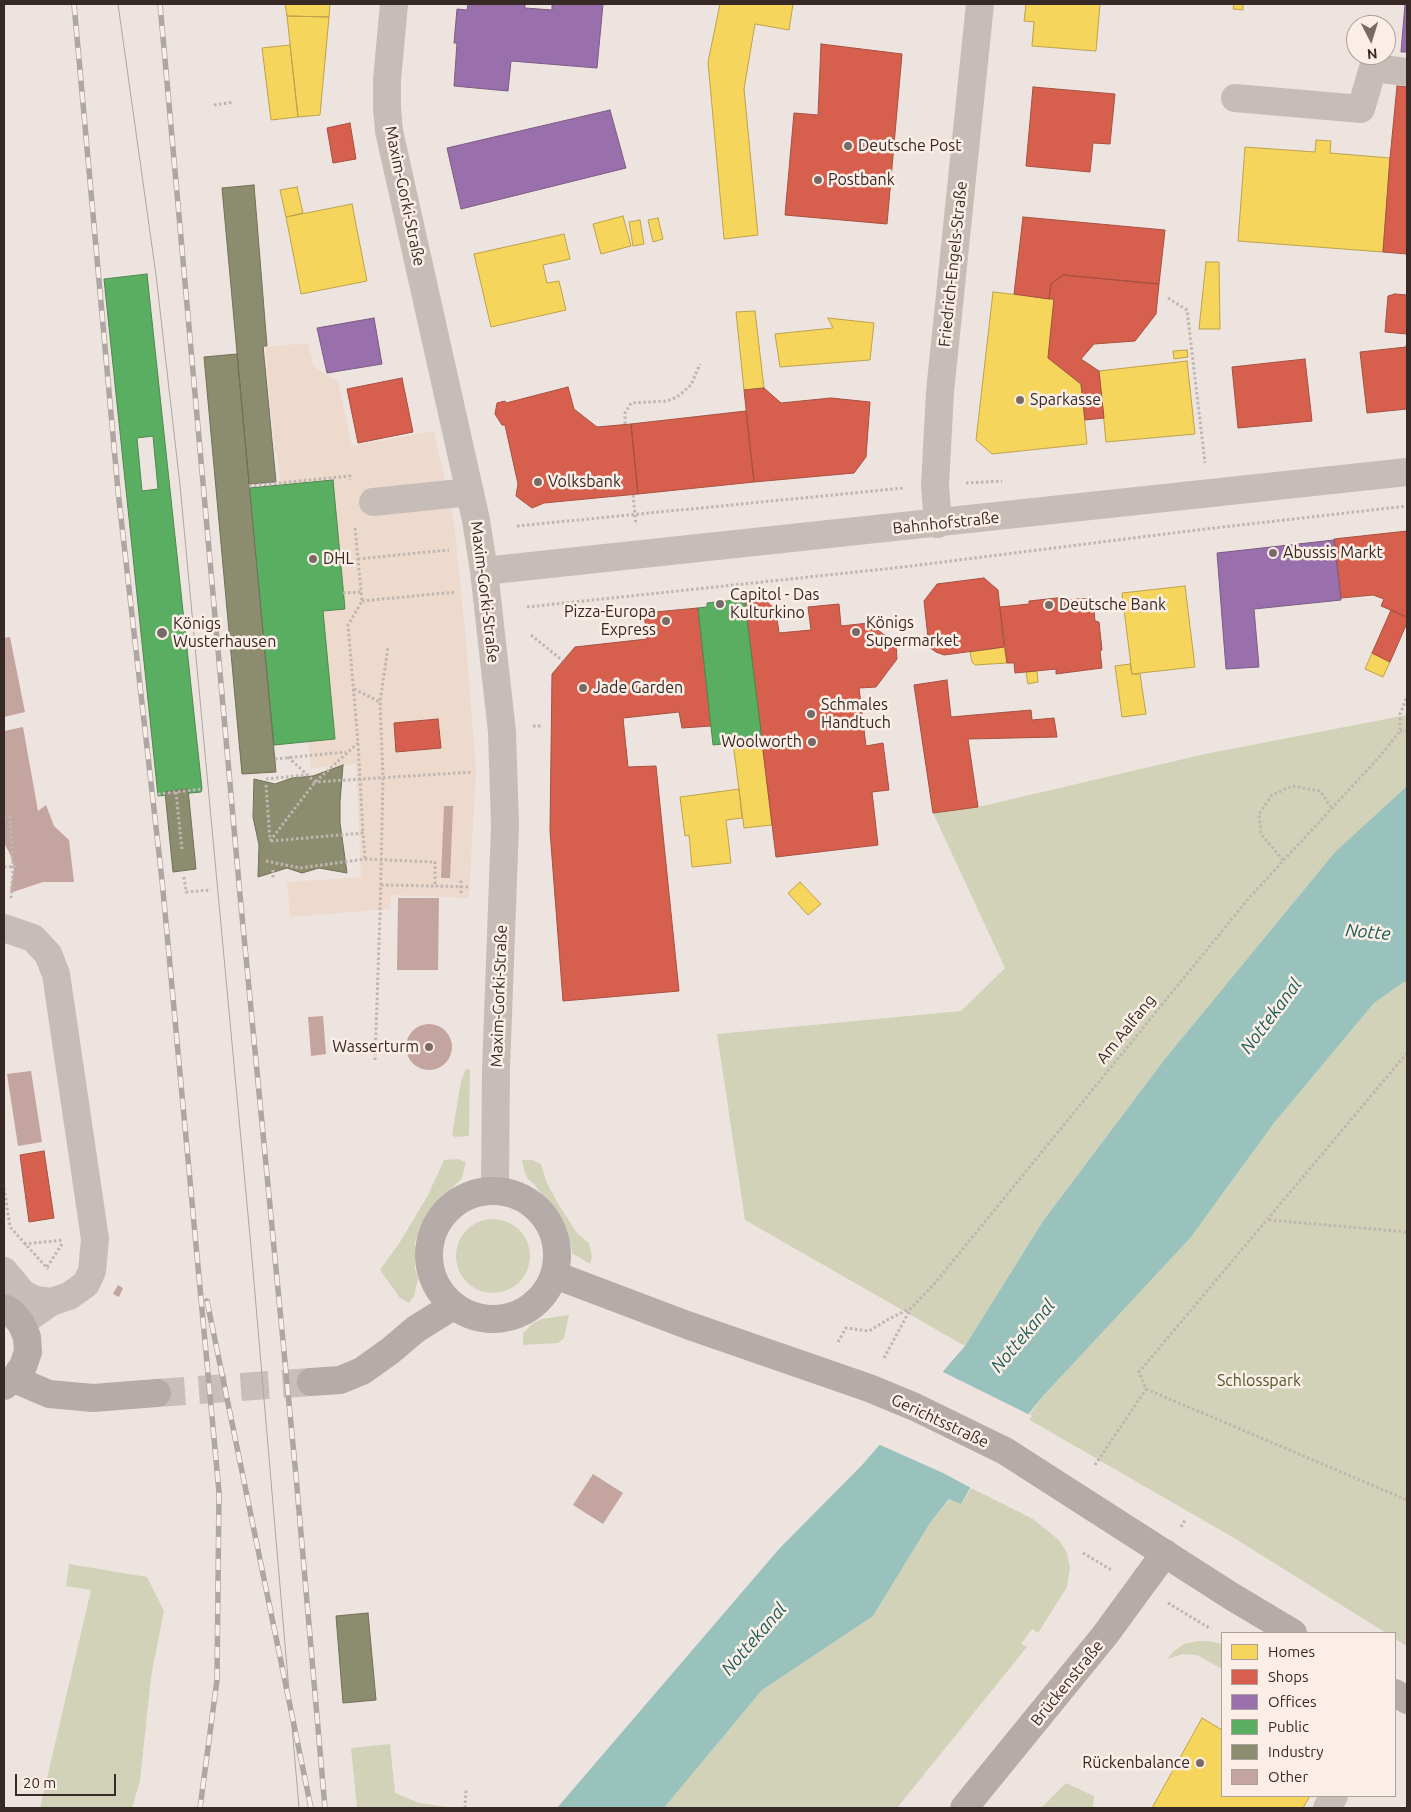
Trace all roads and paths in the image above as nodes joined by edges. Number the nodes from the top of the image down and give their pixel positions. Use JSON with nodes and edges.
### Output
{"nodes":[{"id":1,"x":394,"y":4,"type":"edge"},
{"id":2,"x":980,"y":4,"type":"edge"},
{"id":3,"x":1407,"y":72,"type":"edge"},
{"id":4,"x":1235,"y":98,"type":"dead end"},
{"id":5,"x":234,"y":102,"type":"dead end"},
{"id":6,"x":214,"y":105,"type":"dead end"},
{"id":7,"x":1168,"y":298,"type":"dead end"},
{"id":8,"x":700,"y":364,"type":"dead end"},
{"id":9,"x":625,"y":424,"type":"dead end"},
{"id":10,"x":1202,"y":432,"type":"dead end"},
{"id":11,"x":1407,"y":472,"type":"edge"},
{"id":12,"x":350,"y":476,"type":"dead end"},
{"id":13,"x":249,"y":486,"type":"dead end"},
{"id":14,"x":470,"y":492,"type":"junction"},
{"id":15,"x":373,"y":502,"type":"dead end"},
{"id":16,"x":1407,"y":506,"type":"edge"},
{"id":17,"x":938,"y":524,"type":"junction"},
{"id":18,"x":457,"y":549,"type":"dead end"},
{"id":19,"x":484,"y":571,"type":"junction"},
{"id":20,"x":361,"y":592,"type":"junction"},
{"id":21,"x":462,"y":592,"type":"dead end"},
{"id":22,"x":343,"y":593,"type":"dead end"},
{"id":23,"x":362,"y":601,"type":"junction"},
{"id":24,"x":527,"y":607,"type":"dead end"},
{"id":25,"x":531,"y":636,"type":"dead end"},
{"id":26,"x":388,"y":647,"type":"dead end"},
{"id":27,"x":563,"y":661,"type":"dead end"},
{"id":28,"x":354,"y":689,"type":"junction"},
{"id":29,"x":1407,"y":697,"type":"edge"},
{"id":30,"x":380,"y":702,"type":"junction"},
{"id":31,"x":1400,"y":714,"type":"junction"},
{"id":32,"x":1407,"y":715,"type":"edge"},
{"id":33,"x":1407,"y":731,"type":"edge"},
{"id":34,"x":1400,"y":732,"type":"junction"},
{"id":35,"x":358,"y":742,"type":"junction"},
{"id":36,"x":347,"y":752,"type":"junction"},
{"id":37,"x":288,"y":757,"type":"junction"},
{"id":38,"x":275,"y":759,"type":"dead end"},
{"id":39,"x":476,"y":772,"type":"dead end"},
{"id":40,"x":308,"y":775,"type":"junction"},
{"id":41,"x":383,"y":778,"type":"junction"},
{"id":42,"x":266,"y":779,"type":"dead end"},
{"id":43,"x":361,"y":779,"type":"junction"},
{"id":44,"x":315,"y":782,"type":"junction"},
{"id":45,"x":266,"y":785,"type":"dead end"},
{"id":46,"x":202,"y":790,"type":"dead end"},
{"id":47,"x":176,"y":792,"type":"junction"},
{"id":48,"x":158,"y":794,"type":"dead end"},
{"id":49,"x":1332,"y":807,"type":"junction"},
{"id":50,"x":4,"y":818,"type":"edge"},
{"id":51,"x":363,"y":833,"type":"junction"},
{"id":52,"x":270,"y":841,"type":"junction"},
{"id":53,"x":182,"y":850,"type":"dead end"},
{"id":54,"x":365,"y":859,"type":"junction"},
{"id":55,"x":382,"y":859,"type":"junction"},
{"id":56,"x":1284,"y":860,"type":"junction"},
{"id":57,"x":266,"y":861,"type":"dead end"},
{"id":58,"x":20,"y":866,"type":"dead end"},
{"id":59,"x":4,"y":867,"type":"edge"},
{"id":60,"x":12,"y":867,"type":"junction"},
{"id":61,"x":272,"y":870,"type":"dead end"},
{"id":62,"x":184,"y":877,"type":"dead end"},
{"id":63,"x":273,"y":879,"type":"dead end"},
{"id":64,"x":461,"y":879,"type":"dead end"},
{"id":65,"x":381,"y":885,"type":"junction"},
{"id":66,"x":435,"y":886,"type":"junction"},
{"id":67,"x":461,"y":887,"type":"junction"},
{"id":68,"x":470,"y":887,"type":"dead end"},
{"id":69,"x":211,"y":890,"type":"dead end"},
{"id":70,"x":461,"y":893,"type":"dead end"},
{"id":71,"x":11,"y":900,"type":"dead end"},
{"id":72,"x":4,"y":928,"type":"edge"},
{"id":73,"x":1407,"y":1053,"type":"edge"},
{"id":74,"x":375,"y":1060,"type":"dead end"},
{"id":75,"x":4,"y":1188,"type":"edge"},
{"id":76,"x":494,"y":1190,"type":"junction"},
{"id":77,"x":1268,"y":1220,"type":"junction"},
{"id":78,"x":1407,"y":1232,"type":"edge"},
{"id":79,"x":25,"y":1244,"type":"junction"},
{"id":80,"x":4,"y":1271,"type":"edge"},
{"id":81,"x":555,"y":1275,"type":"junction"},
{"id":82,"x":51,"y":1302,"type":"junction"},
{"id":83,"x":453,"y":1306,"type":"junction"},
{"id":84,"x":911,"y":1308,"type":"junction"},
{"id":85,"x":12,"y":1315,"type":"edge"},
{"id":86,"x":838,"y":1342,"type":"dead end"},
{"id":87,"x":884,"y":1358,"type":"dead end"},
{"id":88,"x":9,"y":1382,"type":"edge"},
{"id":89,"x":311,"y":1382,"type":"tunnel mouth"},
{"id":90,"x":1146,"y":1389,"type":"junction"},
{"id":91,"x":157,"y":1393,"type":"tunnel mouth"},
{"id":92,"x":1095,"y":1465,"type":"dead end"},
{"id":93,"x":1407,"y":1500,"type":"edge"},
{"id":94,"x":1165,"y":1553,"type":"junction"},
{"id":95,"x":1141,"y":1587,"type":"junction"},
{"id":96,"x":1211,"y":1628,"type":"dead end"},
{"id":97,"x":1291,"y":1632,"type":"edge"},
{"id":98,"x":1396,"y":1694,"type":"edge"},
{"id":99,"x":1407,"y":1700,"type":"edge"},
{"id":100,"x":466,"y":1790,"type":"dead end"},
{"id":101,"x":1333,"y":1797,"type":"edge"},
{"id":102,"x":465,"y":1808,"type":"edge"},
{"id":103,"x":964,"y":1808,"type":"edge"},
{"id":104,"x":1327,"y":1808,"type":"edge"}],
"edges":[{"from":1,"to":14,"type":"street","name":"Maxim-Gorki-Straße"},
{"from":2,"to":17,"type":"street","name":"Friedrich-Engels-Straße"},
{"from":3,"to":4,"type":"street"},
{"from":5,"to":6,"type":"path"},
{"from":7,"to":10,"type":"path"},
{"from":8,"to":9,"type":"path"},
{"from":11,"to":17,"type":"street","name":"Bahnhofstraße"},
{"from":12,"to":13,"type":"path"},
{"from":14,"to":15,"type":"street"},
{"from":14,"to":19,"type":"street","name":"Maxim-Gorki-Straße"},
{"from":16,"to":24,"type":"path"},
{"from":17,"to":19,"type":"street","name":"Bahnhofstraße"},
{"from":18,"to":20,"type":"path"},
{"from":19,"to":76,"type":"street","name":"Maxim-Gorki-Straße"},
{"from":20,"to":22,"type":"path"},
{"from":20,"to":23,"type":"path"},
{"from":21,"to":23,"type":"path"},
{"from":23,"to":28,"type":"path"},
{"from":25,"to":27,"type":"path"},
{"from":26,"to":30,"type":"path"},
{"from":28,"to":30,"type":"path"},
{"from":28,"to":35,"type":"path"},
{"from":29,"to":31,"type":"path"},
{"from":30,"to":41,"type":"path"},
{"from":31,"to":32,"type":"path"},
{"from":31,"to":34,"type":"path"},
{"from":33,"to":34,"type":"path"},
{"from":34,"to":49,"type":"path","name":"Am Aalfang"},
{"from":35,"to":36,"type":"path"},
{"from":35,"to":43,"type":"path"},
{"from":36,"to":37,"type":"path"},
{"from":36,"to":44,"type":"path"},
{"from":37,"to":38,"type":"path"},
{"from":37,"to":40,"type":"path"},
{"from":39,"to":41,"type":"path"},
{"from":40,"to":42,"type":"path"},
{"from":40,"to":44,"type":"path"},
{"from":41,"to":43,"type":"path"},
{"from":41,"to":55,"type":"path"},
{"from":43,"to":44,"type":"path"},
{"from":43,"to":51,"type":"path"},
{"from":44,"to":52,"type":"path"},
{"from":45,"to":52,"type":"path"},
{"from":46,"to":47,"type":"path"},
{"from":47,"to":48,"type":"path"},
{"from":47,"to":53,"type":"path"},
{"from":49,"to":56,"type":"path","name":"Am Aalfang"},
{"from":49,"to":56,"type":"path"},
{"from":50,"to":60,"type":"path"},
{"from":51,"to":52,"type":"path"},
{"from":51,"to":54,"type":"path"},
{"from":54,"to":55,"type":"path"},
{"from":54,"to":57,"type":"path"},
{"from":55,"to":65,"type":"path"},
{"from":55,"to":66,"type":"path"},
{"from":56,"to":84,"type":"path","name":"Am Aalfang"},
{"from":58,"to":60,"type":"path"},
{"from":59,"to":60,"type":"path"},
{"from":60,"to":71,"type":"path"},
{"from":61,"to":63,"type":"path"},
{"from":62,"to":69,"type":"path"},
{"from":64,"to":67,"type":"path"},
{"from":65,"to":66,"type":"path"},
{"from":65,"to":74,"type":"path"},
{"from":66,"to":67,"type":"path"},
{"from":67,"to":68,"type":"path"},
{"from":67,"to":70,"type":"path"},
{"from":72,"to":82,"type":"street"},
{"from":73,"to":77,"type":"path"},
{"from":75,"to":79,"type":"path"},
{"from":76,"to":81,"type":"main road"},
{"from":76,"to":83,"type":"main road"},
{"from":77,"to":78,"type":"path"},
{"from":77,"to":90,"type":"path"},
{"from":79,"to":79,"type":"path"},
{"from":80,"to":82,"type":"street"},
{"from":81,"to":83,"type":"main road"},
{"from":81,"to":94,"type":"main road","name":"Gerichtsstraße"},
{"from":82,"to":85,"type":"street"},
{"from":83,"to":89,"type":"main road"},
{"from":84,"to":86,"type":"path","name":"Am Aalfang"},
{"from":84,"to":87,"type":"path"},
{"from":85,"to":88,"type":"main road"},
{"from":88,"to":91,"type":"main road"},
{"from":90,"to":92,"type":"path"},
{"from":90,"to":93,"type":"path"},
{"from":94,"to":95,"type":"main road","name":"Brückenstraße"},
{"from":94,"to":97,"type":"main road","name":"Gerichtsstraße"},
{"from":95,"to":96,"type":"path"},
{"from":95,"to":103,"type":"main road","name":"Brückenstraße"},
{"from":98,"to":99,"type":"main road"},
{"from":100,"to":102,"type":"path"},
{"from":101,"to":104,"type":"street"}]}
